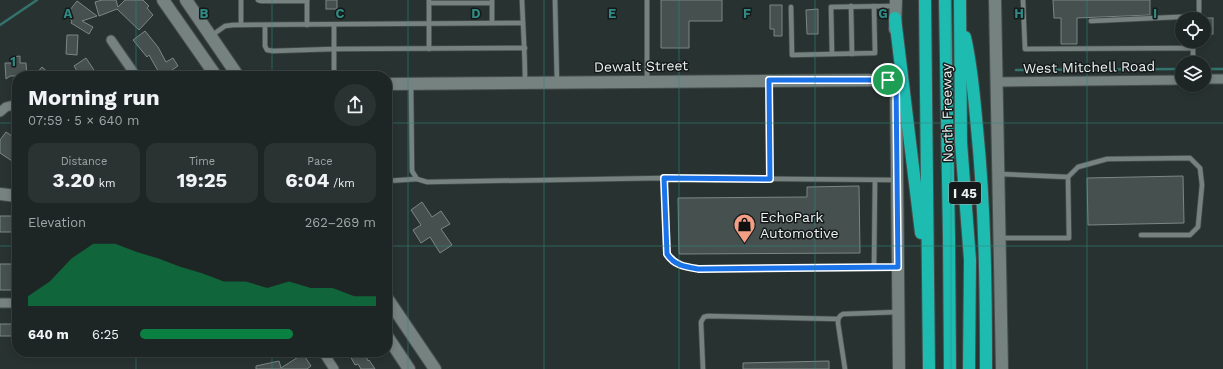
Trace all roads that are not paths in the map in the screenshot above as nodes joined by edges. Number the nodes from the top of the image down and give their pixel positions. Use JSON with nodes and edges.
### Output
{"nodes":[{"id":1,"x":163,"y":0,"type":"edge"},
{"id":2,"x":186,"y":0,"type":"edge"},
{"id":3,"x":240,"y":0,"type":"edge"},
{"id":4,"x":258,"y":0,"type":"edge"},
{"id":5,"x":522,"y":0,"type":"edge"},
{"id":6,"x":555,"y":0,"type":"edge"},
{"id":7,"x":647,"y":0,"type":"edge"},
{"id":8,"x":925,"y":0,"type":"edge"},
{"id":9,"x":945,"y":0,"type":"edge"},
{"id":10,"x":960,"y":0,"type":"edge"},
{"id":11,"x":995,"y":0,"type":"edge"},
{"id":12,"x":1023,"y":0,"type":"edge"},
{"id":13,"x":1199,"y":0,"type":"edge"},
{"id":14,"x":307,"y":1,"type":"edge"},
{"id":15,"x":429,"y":2,"type":"edge"},
{"id":16,"x":492,"y":2,"type":"edge"},
{"id":17,"x":851,"y":6,"type":"junction"},
{"id":18,"x":874,"y":6,"type":"junction"},
{"id":19,"x":791,"y":7,"type":"dead end"},
{"id":20,"x":895,"y":8,"type":"edge"},
{"id":21,"x":960,"y":17,"type":"junction"},
{"id":22,"x":1091,"y":21,"type":"dead end"},
{"id":23,"x":492,"y":23,"type":"junction"},
{"id":24,"x":522,"y":23,"type":"junction"},
{"id":25,"x":429,"y":24,"type":"junction"},
{"id":26,"x":241,"y":25,"type":"junction"},
{"id":27,"x":265,"y":25,"type":"junction"},
{"id":28,"x":308,"y":25,"type":"junction"},
{"id":29,"x":334,"y":25,"type":"junction"},
{"id":30,"x":211,"y":36,"type":"junction"},
{"id":31,"x":111,"y":40,"type":"dead end"},
{"id":32,"x":525,"y":48,"type":"junction"},
{"id":33,"x":334,"y":49,"type":"junction"},
{"id":34,"x":429,"y":49,"type":"junction"},
{"id":35,"x":832,"y":54,"type":"junction"},
{"id":36,"x":852,"y":54,"type":"junction"},
{"id":37,"x":1194,"y":56,"type":"edge"},
{"id":38,"x":133,"y":71,"type":"edge"},
{"id":39,"x":213,"y":71,"type":"edge"},
{"id":40,"x":235,"y":71,"type":"edge"},
{"id":41,"x":334,"y":71,"type":"edge"},
{"id":42,"x":1211,"y":79,"type":"edge"},
{"id":43,"x":1223,"y":79,"type":"edge"},
{"id":44,"x":769,"y":80,"type":"junction"},
{"id":45,"x":896,"y":80,"type":"junction"},
{"id":46,"x":1175,"y":80,"type":"edge"},
{"id":47,"x":647,"y":81,"type":"junction"},
{"id":48,"x":557,"y":82,"type":"junction"},
{"id":49,"x":997,"y":82,"type":"junction"},
{"id":50,"x":411,"y":83,"type":"junction"},
{"id":51,"x":525,"y":83,"type":"junction"},
{"id":52,"x":392,"y":84,"type":"edge"},
{"id":53,"x":12,"y":105,"type":"edge"},
{"id":54,"x":0,"y":112,"type":"edge"},
{"id":55,"x":999,"y":174,"type":"junction"},
{"id":56,"x":1068,"y":177,"type":"junction"},
{"id":57,"x":664,"y":178,"type":"junction"},
{"id":58,"x":417,"y":179,"type":"junction"},
{"id":59,"x":770,"y":179,"type":"junction"},
{"id":60,"x":875,"y":180,"type":"junction"},
{"id":61,"x":896,"y":180,"type":"junction"},
{"id":62,"x":392,"y":181,"type":"edge"},
{"id":63,"x":0,"y":194,"type":"edge"},
{"id":64,"x":12,"y":195,"type":"edge"},
{"id":65,"x":1141,"y":235,"type":"dead end"},
{"id":66,"x":1000,"y":238,"type":"junction"},
{"id":67,"x":874,"y":267,"type":"junction"},
{"id":68,"x":898,"y":267,"type":"junction"},
{"id":69,"x":929,"y":295,"type":"junction"},
{"id":70,"x":0,"y":303,"type":"edge"},
{"id":71,"x":12,"y":303,"type":"edge"},
{"id":72,"x":392,"y":305,"type":"edge"},
{"id":73,"x":898,"y":312,"type":"junction"},
{"id":74,"x":838,"y":319,"type":"junction"},
{"id":75,"x":392,"y":344,"type":"edge"},
{"id":76,"x":326,"y":357,"type":"edge"},
{"id":77,"x":334,"y":369,"type":"edge"},
{"id":78,"x":409,"y":369,"type":"edge"},
{"id":79,"x":435,"y":369,"type":"edge"},
{"id":80,"x":703,"y":369,"type":"edge"},
{"id":81,"x":845,"y":369,"type":"edge"},
{"id":82,"x":899,"y":369,"type":"edge"},
{"id":83,"x":929,"y":369,"type":"edge"},
{"id":84,"x":950,"y":369,"type":"edge"},
{"id":85,"x":969,"y":369,"type":"edge"},
{"id":86,"x":986,"y":369,"type":"edge"},
{"id":87,"x":1002,"y":369,"type":"edge"}],
"edges":[{"from":1,"to":39,"type":"main road"},
{"from":2,"to":30,"type":"main road"},
{"from":3,"to":26,"type":"lane"},
{"from":4,"to":14,"type":"lane"},
{"from":5,"to":24,"type":"lane"},
{"from":6,"to":48,"type":"lane"},
{"from":7,"to":47,"type":"lane"},
{"from":8,"to":69,"type":"highway","name":"North Freeway"},
{"from":9,"to":84,"type":"highway","name":"North Freeway"},
{"from":10,"to":21,"type":"highway","name":"North Freeway","number":"I 45"},
{"from":11,"to":49,"type":"main road"},
{"from":12,"to":37,"type":"lane"},
{"from":13,"to":22,"type":"lane"},
{"from":14,"to":28,"type":"lane"},
{"from":15,"to":16,"type":"lane"},
{"from":15,"to":25,"type":"lane"},
{"from":16,"to":23,"type":"lane"},
{"from":17,"to":18,"type":"lane"},
{"from":17,"to":35,"type":"lane"},
{"from":17,"to":36,"type":"lane"},
{"from":18,"to":20,"type":"lane"},
{"from":18,"to":36,"type":"lane"},
{"from":19,"to":35,"type":"lane"},
{"from":20,"to":45,"type":"main road"},
{"from":20,"to":69,"type":"highway"},
{"from":21,"to":85,"type":"highway","name":"North Freeway","number":"I 45"},
{"from":21,"to":86,"type":"highway"},
{"from":23,"to":24,"type":"lane"},
{"from":23,"to":25,"type":"lane"},
{"from":24,"to":32,"type":"lane"},
{"from":25,"to":29,"type":"lane"},
{"from":25,"to":34,"type":"lane"},
{"from":26,"to":27,"type":"lane"},
{"from":26,"to":30,"type":"lane"},
{"from":27,"to":28,"type":"lane"},
{"from":27,"to":33,"type":"lane"},
{"from":28,"to":29,"type":"lane"},
{"from":29,"to":33,"type":"lane"},
{"from":30,"to":40,"type":"main road"},
{"from":31,"to":38,"type":"street"},
{"from":32,"to":34,"type":"lane"},
{"from":32,"to":51,"type":"lane"},
{"from":33,"to":34,"type":"lane"},
{"from":33,"to":41,"type":"lane"},
{"from":35,"to":36,"type":"lane"},
{"from":42,"to":43,"type":"street"},
{"from":44,"to":45,"type":"main road","name":"Dewalt Street"},
{"from":44,"to":47,"type":"main road","name":"Dewalt Street"},
{"from":44,"to":59,"type":"lane"},
{"from":45,"to":61,"type":"main road"},
{"from":46,"to":49,"type":"street","name":"West Mitchell Road"},
{"from":47,"to":48,"type":"main road","name":"Dewalt Street"},
{"from":48,"to":51,"type":"main road","name":"Dewalt Street"},
{"from":49,"to":55,"type":"main road"},
{"from":50,"to":51,"type":"main road","name":"Dewalt Street"},
{"from":50,"to":52,"type":"main road","name":"Dewalt Street"},
{"from":50,"to":58,"type":"lane"},
{"from":53,"to":54,"type":"street"},
{"from":55,"to":56,"type":"lane"},
{"from":55,"to":66,"type":"main road"},
{"from":56,"to":65,"type":"lane"},
{"from":56,"to":66,"type":"lane"},
{"from":57,"to":58,"type":"lane"},
{"from":57,"to":59,"type":"lane"},
{"from":57,"to":67,"type":"lane"},
{"from":58,"to":62,"type":"lane"},
{"from":59,"to":60,"type":"lane"},
{"from":60,"to":61,"type":"lane"},
{"from":60,"to":67,"type":"lane"},
{"from":61,"to":68,"type":"main road"},
{"from":63,"to":64,"type":"main road"},
{"from":66,"to":87,"type":"main road"},
{"from":67,"to":68,"type":"lane"},
{"from":68,"to":73,"type":"main road"},
{"from":69,"to":83,"type":"highway","name":"North Freeway"},
{"from":70,"to":71,"type":"street"},
{"from":72,"to":79,"type":"main road"},
{"from":73,"to":74,"type":"lane"},
{"from":73,"to":82,"type":"main road"},
{"from":74,"to":80,"type":"lane"},
{"from":74,"to":81,"type":"lane"},
{"from":75,"to":78,"type":"main road"},
{"from":76,"to":77,"type":"street"}]}
